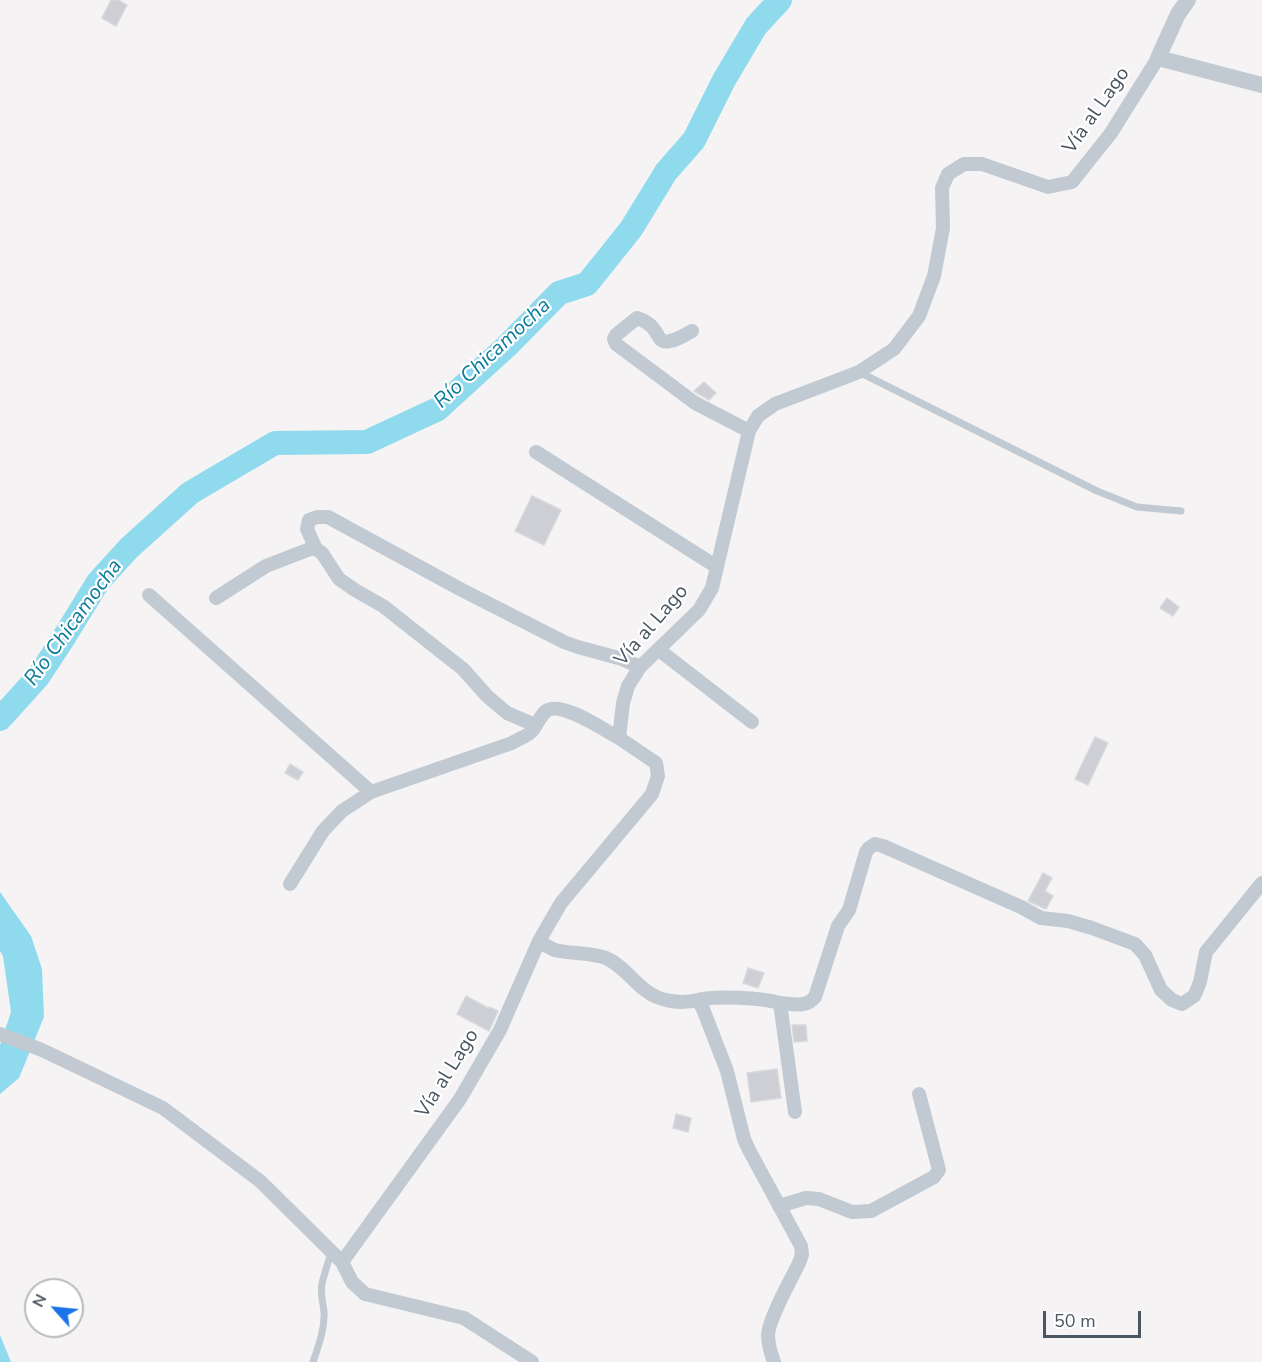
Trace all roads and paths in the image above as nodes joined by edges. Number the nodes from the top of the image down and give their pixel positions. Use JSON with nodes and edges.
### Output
{"nodes":[{"id":1,"x":1188,"y":0,"type":"edge"},
{"id":2,"x":1158,"y":58,"type":"junction"},
{"id":3,"x":1262,"y":85,"type":"edge"},
{"id":4,"x":692,"y":331,"type":"dead end"},
{"id":5,"x":859,"y":372,"type":"junction"},
{"id":6,"x":749,"y":431,"type":"junction"},
{"id":7,"x":536,"y":452,"type":"dead end"},
{"id":8,"x":1181,"y":512,"type":"dead end"},
{"id":9,"x":316,"y":549,"type":"junction"},
{"id":10,"x":717,"y":567,"type":"junction"},
{"id":11,"x":149,"y":595,"type":"dead end"},
{"id":12,"x":216,"y":598,"type":"dead end"},
{"id":13,"x":659,"y":650,"type":"junction"},
{"id":14,"x":640,"y":667,"type":"junction"},
{"id":15,"x":752,"y":722,"type":"dead end"},
{"id":16,"x":535,"y":725,"type":"junction"},
{"id":17,"x":619,"y":738,"type":"junction"},
{"id":18,"x":371,"y":792,"type":"junction"},
{"id":19,"x":1262,"y":883,"type":"edge"},
{"id":20,"x":290,"y":884,"type":"dead end"},
{"id":21,"x":539,"y":941,"type":"junction"},
{"id":22,"x":698,"y":1000,"type":"junction"},
{"id":23,"x":780,"y":1003,"type":"junction"},
{"id":24,"x":0,"y":1034,"type":"edge"},
{"id":25,"x":919,"y":1094,"type":"dead end"},
{"id":26,"x":795,"y":1112,"type":"dead end"},
{"id":27,"x":779,"y":1206,"type":"junction"},
{"id":28,"x":337,"y":1257,"type":"junction"},
{"id":29,"x":313,"y":1362,"type":"edge"},
{"id":30,"x":532,"y":1362,"type":"edge"},
{"id":31,"x":774,"y":1362,"type":"edge"}],
"edges":[{"from":1,"to":2,"type":"street","name":"Vía al Lago"},
{"from":2,"to":3,"type":"street"},
{"from":2,"to":5,"type":"street","name":"Vía al Lago"},
{"from":4,"to":6,"type":"street"},
{"from":5,"to":6,"type":"street","name":"Vía al Lago"},
{"from":5,"to":8,"type":"lane"},
{"from":6,"to":10,"type":"street","name":"Vía al Lago"},
{"from":7,"to":10,"type":"street"},
{"from":9,"to":12,"type":"street"},
{"from":9,"to":14,"type":"street"},
{"from":9,"to":16,"type":"street"},
{"from":10,"to":13,"type":"street","name":"Vía al Lago"},
{"from":11,"to":18,"type":"street"},
{"from":13,"to":14,"type":"street","name":"Vía al Lago"},
{"from":13,"to":15,"type":"street"},
{"from":14,"to":17,"type":"street","name":"Vía al Lago"},
{"from":16,"to":17,"type":"street"},
{"from":16,"to":18,"type":"street"},
{"from":17,"to":21,"type":"street","name":"Vía al Lago"},
{"from":18,"to":20,"type":"street"},
{"from":19,"to":23,"type":"street"},
{"from":21,"to":22,"type":"street"},
{"from":21,"to":28,"type":"street","name":"Vía al Lago"},
{"from":22,"to":23,"type":"street"},
{"from":22,"to":27,"type":"street"},
{"from":23,"to":26,"type":"street"},
{"from":24,"to":28,"type":"street"},
{"from":25,"to":27,"type":"street"},
{"from":27,"to":31,"type":"street"},
{"from":28,"to":29,"type":"lane"},
{"from":28,"to":30,"type":"street"}]}
